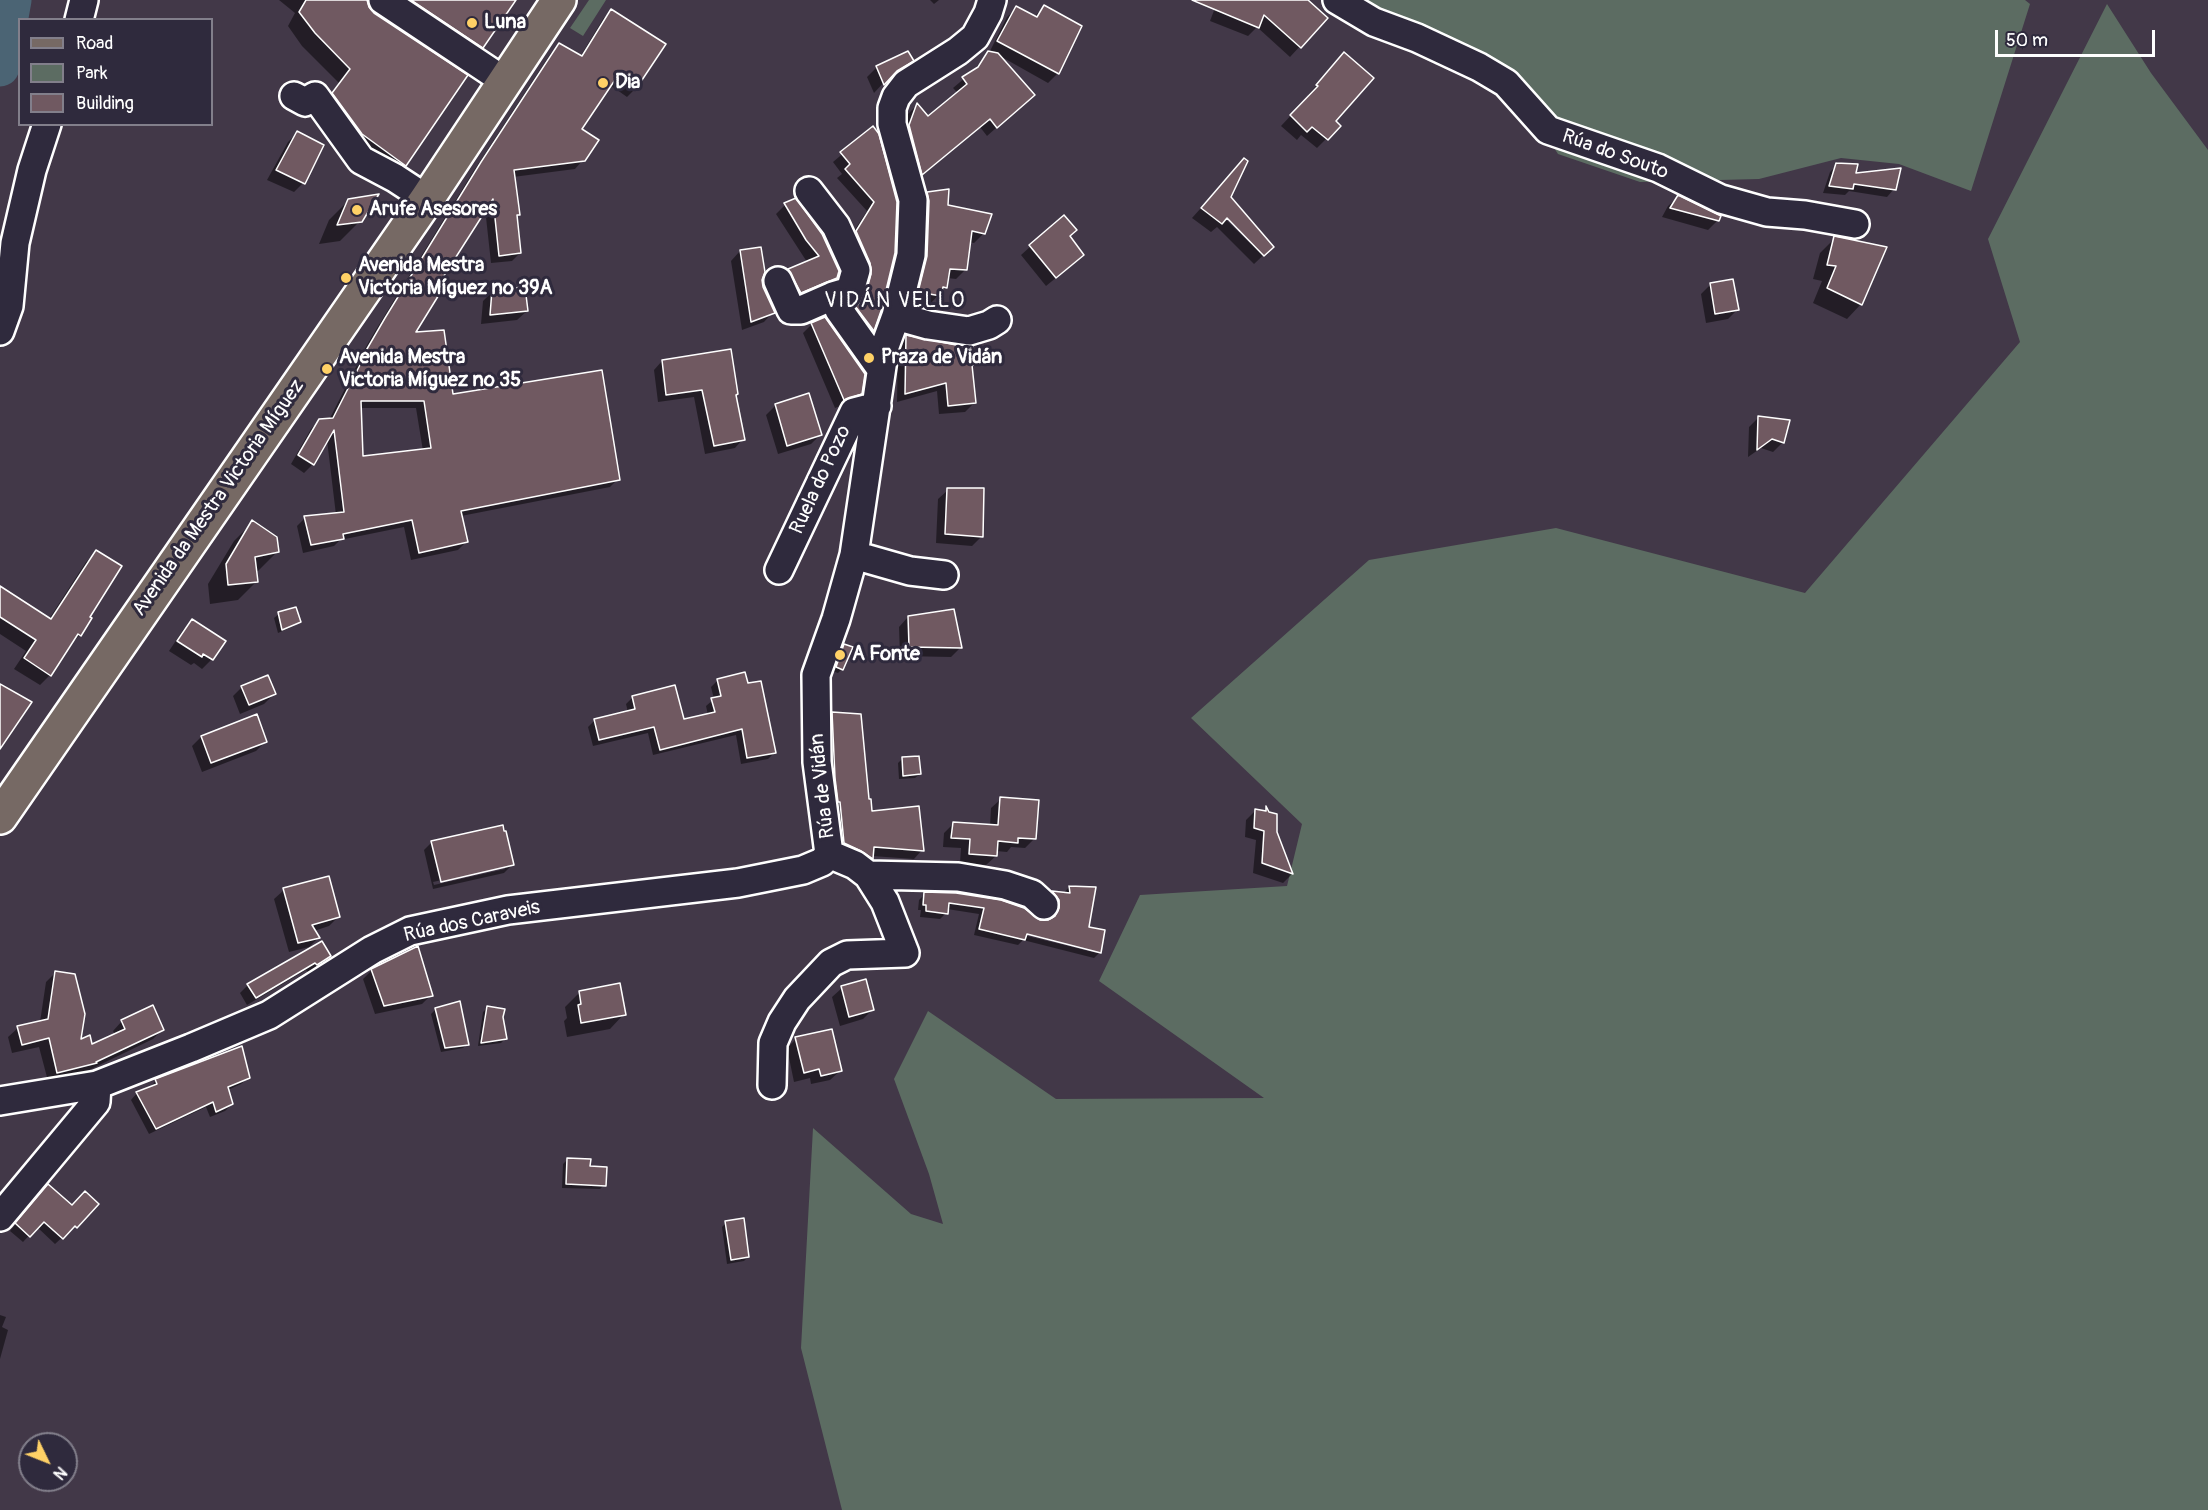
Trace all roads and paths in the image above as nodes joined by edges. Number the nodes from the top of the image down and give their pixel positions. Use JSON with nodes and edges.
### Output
{"nodes":[{"id":1,"x":84,"y":0,"type":"edge"},
{"id":2,"x":383,"y":0,"type":"edge"},
{"id":3,"x":559,"y":0,"type":"edge"},
{"id":4,"x":992,"y":0,"type":"edge"},
{"id":5,"x":1337,"y":0,"type":"edge"},
{"id":6,"x":80,"y":18,"type":"edge"},
{"id":7,"x":506,"y":82,"type":"junction"},
{"id":8,"x":294,"y":96,"type":"dead end"},
{"id":9,"x":46,"y":126,"type":"edge"},
{"id":10,"x":809,"y":191,"type":"dead end"},
{"id":11,"x":427,"y":199,"type":"junction"},
{"id":12,"x":1855,"y":224,"type":"dead end"},
{"id":13,"x":778,"y":281,"type":"dead end"},
{"id":14,"x":833,"y":296,"type":"junction"},
{"id":15,"x":896,"y":316,"type":"junction"},
{"id":16,"x":997,"y":320,"type":"dead end"},
{"id":17,"x":0,"y":331,"type":"edge"},
{"id":18,"x":881,"y":369,"type":"junction"},
{"id":19,"x":877,"y":406,"type":"junction"},
{"id":20,"x":854,"y":555,"type":"junction"},
{"id":21,"x":779,"y":570,"type":"dead end"},
{"id":22,"x":944,"y":575,"type":"dead end"},
{"id":23,"x":0,"y":817,"type":"edge"},
{"id":24,"x":829,"y":854,"type":"junction"},
{"id":25,"x":868,"y":875,"type":"junction"},
{"id":26,"x":1044,"y":905,"type":"dead end"},
{"id":27,"x":97,"y":1085,"type":"junction"},
{"id":28,"x":772,"y":1085,"type":"dead end"},
{"id":29,"x":0,"y":1101,"type":"edge"},
{"id":30,"x":0,"y":1217,"type":"edge"}],
"edges":[{"from":1,"to":6,"type":"street"},
{"from":2,"to":7,"type":"street"},
{"from":3,"to":7,"type":"main road","name":"Avenida da Mestra Victoria Míguez"},
{"from":4,"to":15,"type":"street","name":"Rúa de Vidán"},
{"from":5,"to":12,"type":"street","name":"Rúa do Souto"},
{"from":7,"to":11,"type":"main road","name":"Avenida da Mestra Victoria Míguez"},
{"from":8,"to":11,"type":"street"},
{"from":9,"to":17,"type":"street"},
{"from":10,"to":14,"type":"street"},
{"from":11,"to":23,"type":"main road","name":"Avenida da Mestra Victoria Míguez"},
{"from":13,"to":14,"type":"street"},
{"from":14,"to":18,"type":"street"},
{"from":15,"to":16,"type":"street"},
{"from":15,"to":18,"type":"street","name":"Rúa de Vidán"},
{"from":18,"to":19,"type":"street","name":"Rúa de Vidán"},
{"from":19,"to":20,"type":"street","name":"Rúa de Vidán"},
{"from":19,"to":21,"type":"street","name":"Ruela do Pozo"},
{"from":20,"to":22,"type":"street"},
{"from":20,"to":24,"type":"street","name":"Rúa de Vidán"},
{"from":24,"to":25,"type":"street","name":"Rúa de Vidán"},
{"from":24,"to":27,"type":"street","name":"Rúa dos Caraveis"},
{"from":25,"to":26,"type":"street"},
{"from":25,"to":28,"type":"street","name":"Rúa de Vidán"},
{"from":27,"to":29,"type":"street","name":"Rúa dos Caraveis"},
{"from":27,"to":30,"type":"street"}]}
